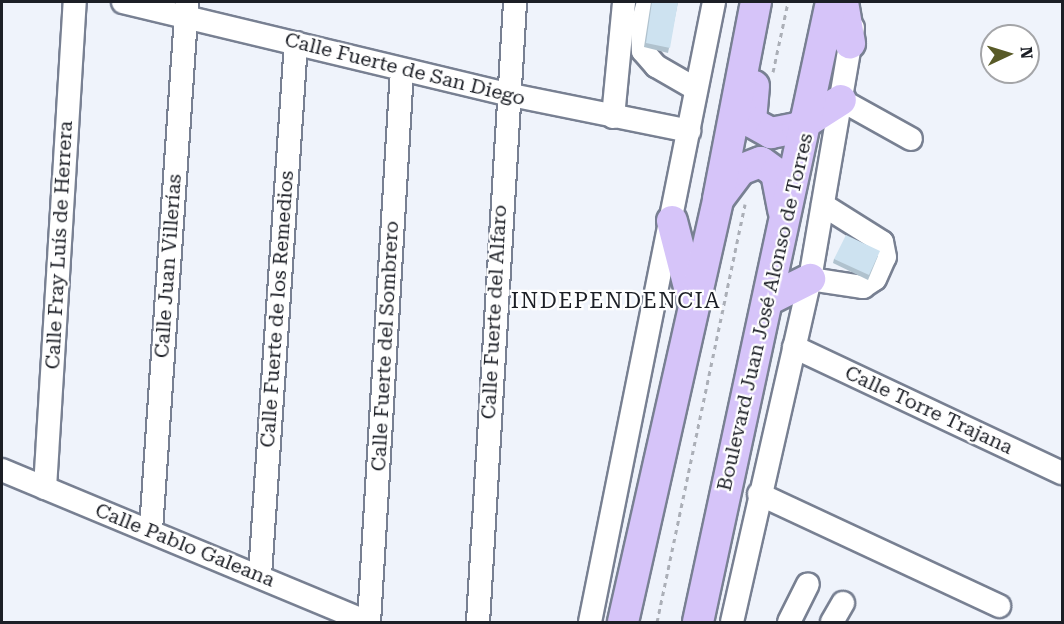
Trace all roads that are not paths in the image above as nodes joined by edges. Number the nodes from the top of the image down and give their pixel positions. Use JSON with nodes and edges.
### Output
{"nodes":[{"id":1,"x":75,"y":2,"type":"edge"},
{"id":2,"x":123,"y":2,"type":"edge"},
{"id":3,"x":514,"y":2,"type":"edge"},
{"id":4,"x":624,"y":2,"type":"edge"},
{"id":5,"x":648,"y":2,"type":"edge"},
{"id":6,"x":714,"y":2,"type":"edge"},
{"id":7,"x":831,"y":2,"type":"edge"},
{"id":8,"x":843,"y":2,"type":"edge"},
{"id":9,"x":858,"y":2,"type":"edge"},
{"id":10,"x":756,"y":4,"type":"edge"},
{"id":11,"x":186,"y":8,"type":"edge"},
{"id":12,"x":296,"y":43,"type":"junction"},
{"id":13,"x":850,"y":43,"type":"junction"},
{"id":14,"x":402,"y":70,"type":"junction"},
{"id":15,"x":696,"y":89,"type":"junction"},
{"id":16,"x":506,"y":94,"type":"junction"},
{"id":17,"x":840,"y":100,"type":"junction"},
{"id":18,"x":613,"y":117,"type":"junction"},
{"id":19,"x":809,"y":117,"type":"junction"},
{"id":20,"x":689,"y":131,"type":"junction"},
{"id":21,"x":911,"y":139,"type":"dead end"},
{"id":22,"x":732,"y":198,"type":"junction"},
{"id":23,"x":823,"y":205,"type":"junction"},
{"id":24,"x":672,"y":221,"type":"junction"},
{"id":25,"x":782,"y":243,"type":"junction"},
{"id":26,"x":810,"y":279,"type":"junction"},
{"id":27,"x":770,"y":299,"type":"junction"},
{"id":28,"x":693,"y":305,"type":"junction"},
{"id":29,"x":794,"y":347,"type":"junction"},
{"id":30,"x":2,"y":470,"type":"edge"},
{"id":31,"x":1062,"y":473,"type":"edge"},
{"id":32,"x":45,"y":488,"type":"junction"},
{"id":33,"x":759,"y":494,"type":"junction"},
{"id":34,"x":724,"y":497,"type":"junction"},
{"id":35,"x":152,"y":530,"type":"junction"},
{"id":36,"x":260,"y":574,"type":"junction"},
{"id":37,"x":808,"y":584,"type":"dead end"},
{"id":38,"x":999,"y":606,"type":"dead end"},
{"id":39,"x":732,"y":621,"type":"edge"},
{"id":40,"x":368,"y":622,"type":"edge"},
{"id":41,"x":478,"y":622,"type":"edge"},
{"id":42,"x":590,"y":622,"type":"edge"},
{"id":43,"x":623,"y":622,"type":"edge"},
{"id":44,"x":698,"y":622,"type":"edge"},
{"id":45,"x":789,"y":622,"type":"edge"}],
"edges":[{"from":1,"to":32,"type":"street","name":"Calle Fray Luís de Herrera"},
{"from":2,"to":11,"type":"street","name":"Calle Fuerte de San Diego"},
{"from":3,"to":16,"type":"street","name":"Calle Fuerte del Alfaro"},
{"from":4,"to":18,"type":"street"},
{"from":5,"to":15,"type":"street"},
{"from":6,"to":15,"type":"street"},
{"from":7,"to":19,"type":"main road","name":"Boulevard Juan José Alonso de Torres"},
{"from":8,"to":13,"type":"main road"},
{"from":9,"to":13,"type":"street"},
{"from":10,"to":19,"type":"main road"},
{"from":10,"to":22,"type":"main road"},
{"from":11,"to":12,"type":"street","name":"Calle Fuerte de San Diego"},
{"from":11,"to":35,"type":"street","name":"Calle Juan Villerías"},
{"from":12,"to":14,"type":"street","name":"Calle Fuerte de San Diego"},
{"from":12,"to":36,"type":"street","name":"Calle Fuerte de los Remedios"},
{"from":13,"to":17,"type":"street"},
{"from":14,"to":16,"type":"street","name":"Calle Fuerte de San Diego"},
{"from":14,"to":40,"type":"street","name":"Calle Fuerte del Sombrero"},
{"from":15,"to":20,"type":"street"},
{"from":16,"to":18,"type":"street","name":"Calle Fuerte de San Diego"},
{"from":16,"to":41,"type":"street","name":"Calle Fuerte del Alfaro"},
{"from":17,"to":19,"type":"main road"},
{"from":17,"to":21,"type":"street"},
{"from":17,"to":23,"type":"street"},
{"from":18,"to":20,"type":"street","name":"Calle Fuerte de San Diego"},
{"from":19,"to":25,"type":"main road","name":"Boulevard Juan José Alonso de Torres"},
{"from":20,"to":24,"type":"street"},
{"from":22,"to":25,"type":"main road"},
{"from":22,"to":28,"type":"main road"},
{"from":23,"to":26,"type":"street"},
{"from":23,"to":26,"type":"street"},
{"from":24,"to":28,"type":"main road"},
{"from":24,"to":42,"type":"street"},
{"from":25,"to":27,"type":"main road","name":"Boulevard Juan José Alonso de Torres"},
{"from":26,"to":27,"type":"main road"},
{"from":26,"to":29,"type":"street"},
{"from":27,"to":34,"type":"main road","name":"Boulevard Juan José Alonso de Torres"},
{"from":28,"to":43,"type":"main road"},
{"from":29,"to":31,"type":"street","name":"Calle Torre Trajana"},
{"from":29,"to":33,"type":"street"},
{"from":30,"to":32,"type":"street","name":"Calle Pablo Galeana"},
{"from":32,"to":35,"type":"street","name":"Calle Pablo Galeana"},
{"from":33,"to":38,"type":"street"},
{"from":33,"to":39,"type":"street"},
{"from":34,"to":39,"type":"main road"},
{"from":34,"to":44,"type":"main road","name":"Boulevard Juan José Alonso de Torres"},
{"from":35,"to":36,"type":"street","name":"Calle Pablo Galeana"},
{"from":36,"to":40,"type":"street","name":"Calle Pablo Galeana"},
{"from":37,"to":45,"type":"street"}]}
